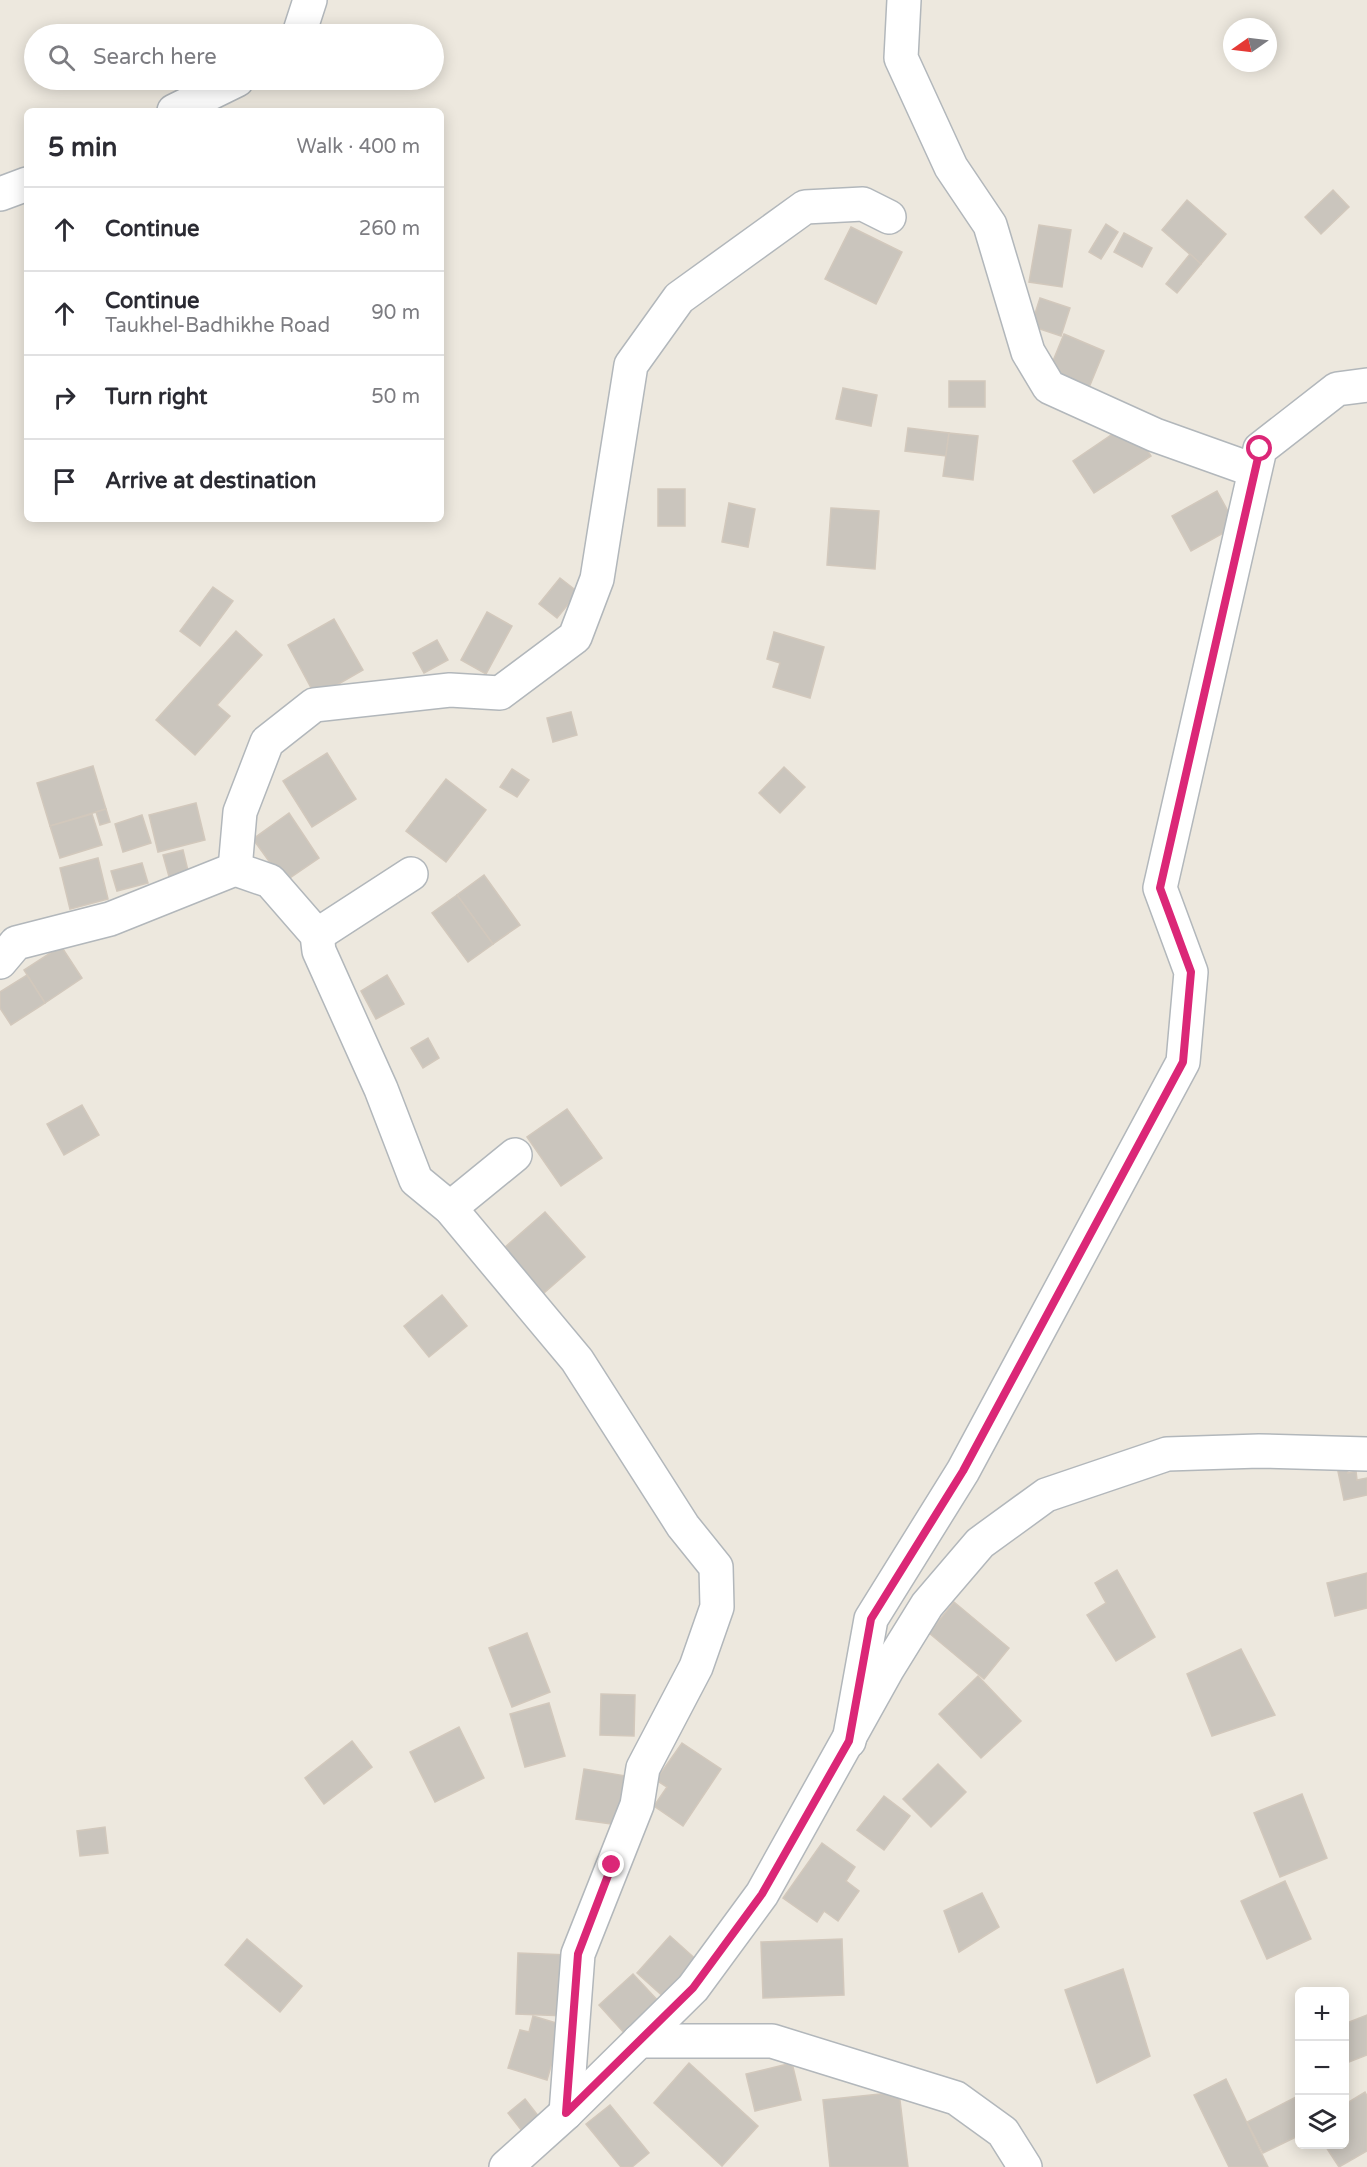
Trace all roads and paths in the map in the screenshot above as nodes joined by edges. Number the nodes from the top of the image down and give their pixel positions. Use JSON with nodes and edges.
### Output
{"nodes":[{"id":1,"x":310,"y":0,"type":"edge"},
{"id":2,"x":904,"y":0,"type":"edge"},
{"id":3,"x":302,"y":24,"type":"edge"},
{"id":4,"x":217,"y":90,"type":"edge"},
{"id":5,"x":180,"y":108,"type":"edge"},
{"id":6,"x":24,"y":185,"type":"edge"},
{"id":7,"x":0,"y":194,"type":"edge"},
{"id":8,"x":889,"y":217,"type":"dead end"},
{"id":9,"x":1367,"y":385,"type":"edge"},
{"id":10,"x":1253,"y":470,"type":"junction"},
{"id":11,"x":235,"y":869,"type":"junction"},
{"id":12,"x":411,"y":874,"type":"dead end"},
{"id":13,"x":317,"y":936,"type":"junction"},
{"id":14,"x":0,"y":962,"type":"edge"},
{"id":15,"x":515,"y":1155,"type":"dead end"},
{"id":16,"x":450,"y":1208,"type":"junction"},
{"id":17,"x":1367,"y":1454,"type":"edge"},
{"id":18,"x":849,"y":1741,"type":"junction"},
{"id":19,"x":639,"y":2041,"type":"junction"},
{"id":20,"x":566,"y":2113,"type":"junction"},
{"id":21,"x":506,"y":2167,"type":"edge"},
{"id":22,"x":1025,"y":2167,"type":"edge"}],
"edges":[{"from":1,"to":3,"type":"street"},
{"from":2,"to":10,"type":"street"},
{"from":4,"to":5,"type":"street"},
{"from":6,"to":7,"type":"street"},
{"from":8,"to":11,"type":"street"},
{"from":9,"to":10,"type":"street"},
{"from":10,"to":18,"type":"street"},
{"from":11,"to":13,"type":"street"},
{"from":11,"to":14,"type":"street"},
{"from":12,"to":13,"type":"street"},
{"from":13,"to":16,"type":"street"},
{"from":15,"to":16,"type":"street"},
{"from":16,"to":20,"type":"street"},
{"from":17,"to":18,"type":"street"},
{"from":18,"to":19,"type":"street"},
{"from":19,"to":20,"type":"street"},
{"from":19,"to":22,"type":"street"},
{"from":20,"to":21,"type":"street"}]}
